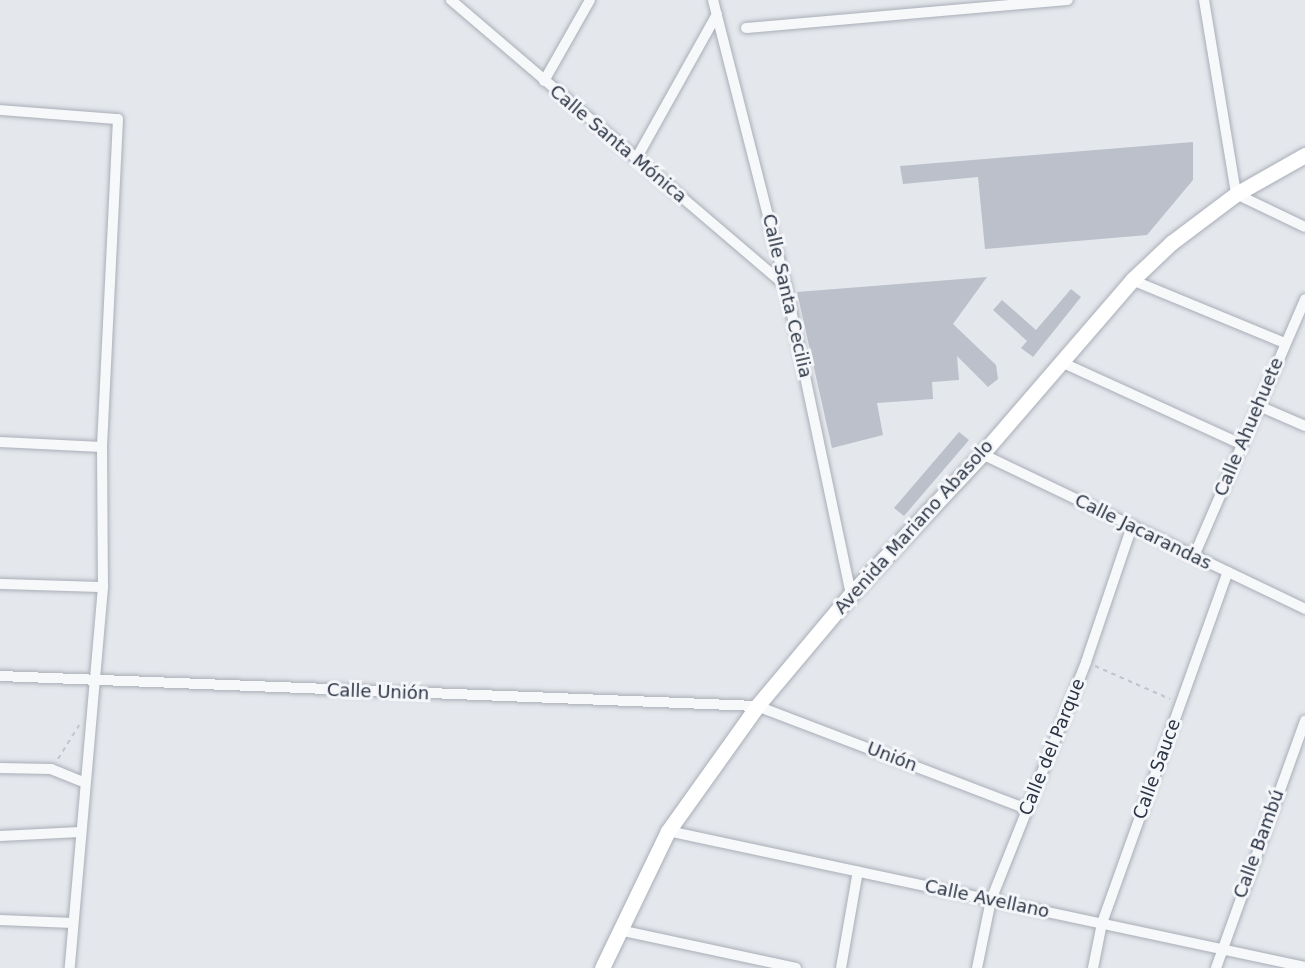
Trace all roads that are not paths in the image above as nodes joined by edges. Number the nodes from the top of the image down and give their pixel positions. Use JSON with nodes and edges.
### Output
{"nodes":[{"id":1,"x":452,"y":0,"type":"edge"},
{"id":2,"x":590,"y":0,"type":"edge"},
{"id":3,"x":713,"y":0,"type":"edge"},
{"id":4,"x":1068,"y":0,"type":"edge"},
{"id":5,"x":1204,"y":0,"type":"edge"},
{"id":6,"x":464,"y":4,"type":"edge"},
{"id":7,"x":717,"y":14,"type":"junction"},
{"id":8,"x":746,"y":28,"type":"dead end"},
{"id":9,"x":544,"y":81,"type":"junction"},
{"id":10,"x":0,"y":110,"type":"edge"},
{"id":11,"x":1305,"y":155,"type":"edge"},
{"id":12,"x":636,"y":159,"type":"junction"},
{"id":13,"x":1236,"y":195,"type":"junction"},
{"id":14,"x":1305,"y":227,"type":"edge"},
{"id":15,"x":1132,"y":280,"type":"junction"},
{"id":16,"x":786,"y":286,"type":"junction"},
{"id":17,"x":1305,"y":299,"type":"edge"},
{"id":18,"x":1285,"y":343,"type":"junction"},
{"id":19,"x":1061,"y":362,"type":"junction"},
{"id":20,"x":1259,"y":406,"type":"junction"},
{"id":21,"x":1305,"y":426,"type":"edge"},
{"id":22,"x":0,"y":442,"type":"edge"},
{"id":23,"x":1241,"y":444,"type":"junction"},
{"id":24,"x":102,"y":447,"type":"junction"},
{"id":25,"x":982,"y":454,"type":"junction"},
{"id":26,"x":1132,"y":526,"type":"junction"},
{"id":27,"x":1194,"y":556,"type":"junction"},
{"id":28,"x":1228,"y":572,"type":"junction"},
{"id":29,"x":0,"y":584,"type":"edge"},
{"id":30,"x":103,"y":587,"type":"junction"},
{"id":31,"x":851,"y":594,"type":"junction"},
{"id":32,"x":1305,"y":609,"type":"edge"},
{"id":33,"x":0,"y":676,"type":"edge"},
{"id":34,"x":91,"y":681,"type":"junction"},
{"id":35,"x":757,"y":706,"type":"junction"},
{"id":36,"x":1305,"y":721,"type":"edge"},
{"id":37,"x":0,"y":768,"type":"edge"},
{"id":38,"x":83,"y":782,"type":"junction"},
{"id":39,"x":1028,"y":809,"type":"junction"},
{"id":40,"x":669,"y":831,"type":"junction"},
{"id":41,"x":80,"y":832,"type":"junction"},
{"id":42,"x":0,"y":836,"type":"edge"},
{"id":43,"x":858,"y":871,"type":"junction"},
{"id":44,"x":991,"y":900,"type":"junction"},
{"id":45,"x":0,"y":920,"type":"edge"},
{"id":46,"x":73,"y":923,"type":"junction"},
{"id":47,"x":1102,"y":923,"type":"junction"},
{"id":48,"x":619,"y":930,"type":"junction"},
{"id":49,"x":1220,"y":949,"type":"junction"},
{"id":50,"x":1305,"y":967,"type":"edge"},
{"id":51,"x":70,"y":968,"type":"edge"},
{"id":52,"x":602,"y":968,"type":"edge"},
{"id":53,"x":796,"y":968,"type":"edge"},
{"id":54,"x":841,"y":968,"type":"edge"},
{"id":55,"x":977,"y":968,"type":"edge"},
{"id":56,"x":1093,"y":968,"type":"edge"},
{"id":57,"x":1216,"y":968,"type":"edge"}],
"edges":[{"from":1,"to":6,"type":"street","name":"Calle Santa Mónica"},
{"from":2,"to":9,"type":"street"},
{"from":3,"to":7,"type":"street","name":"Calle Santa Cecilia"},
{"from":4,"to":8,"type":"street"},
{"from":5,"to":13,"type":"street"},
{"from":6,"to":9,"type":"street","name":"Calle Santa Mónica"},
{"from":7,"to":12,"type":"street"},
{"from":7,"to":16,"type":"street","name":"Calle Santa Cecilia"},
{"from":9,"to":12,"type":"street","name":"Calle Santa Mónica"},
{"from":10,"to":24,"type":"street"},
{"from":11,"to":13,"type":"street","name":"Avenida Mariano Abasolo"},
{"from":12,"to":16,"type":"street","name":"Calle Santa Mónica"},
{"from":13,"to":14,"type":"street"},
{"from":13,"to":15,"type":"street","name":"Avenida Mariano Abasolo"},
{"from":15,"to":18,"type":"street"},
{"from":15,"to":19,"type":"street","name":"Avenida Mariano Abasolo"},
{"from":16,"to":31,"type":"street","name":"Calle Santa Cecilia"},
{"from":17,"to":18,"type":"street","name":"Calle Ahuehuete"},
{"from":18,"to":20,"type":"street","name":"Calle Ahuehuete"},
{"from":19,"to":23,"type":"street"},
{"from":19,"to":25,"type":"street","name":"Avenida Mariano Abasolo"},
{"from":20,"to":21,"type":"street"},
{"from":20,"to":23,"type":"street","name":"Calle Ahuehuete"},
{"from":22,"to":24,"type":"street"},
{"from":23,"to":27,"type":"street","name":"Calle Ahuehuete"},
{"from":24,"to":30,"type":"street"},
{"from":25,"to":26,"type":"street","name":"Calle Jacarandas"},
{"from":25,"to":31,"type":"street","name":"Avenida Mariano Abasolo"},
{"from":26,"to":27,"type":"street","name":"Calle Jacarandas"},
{"from":26,"to":39,"type":"street","name":"Calle del Parque"},
{"from":27,"to":28,"type":"street","name":"Calle Jacarandas"},
{"from":28,"to":32,"type":"street","name":"Calle Jacarandas"},
{"from":28,"to":47,"type":"street","name":"Calle Sauce"},
{"from":29,"to":30,"type":"street"},
{"from":30,"to":34,"type":"street"},
{"from":31,"to":35,"type":"street","name":"Avenida Mariano Abasolo"},
{"from":33,"to":34,"type":"street","name":"Calle Unión"},
{"from":34,"to":35,"type":"street","name":"Calle Unión"},
{"from":34,"to":38,"type":"street"},
{"from":35,"to":39,"type":"street","name":"Unión"},
{"from":35,"to":40,"type":"street","name":"Avenida Mariano Abasolo"},
{"from":36,"to":49,"type":"street","name":"Calle Bambú"},
{"from":37,"to":38,"type":"street"},
{"from":38,"to":41,"type":"street"},
{"from":39,"to":44,"type":"street","name":"Calle del Parque"},
{"from":40,"to":43,"type":"street","name":"Calle Avellano"},
{"from":40,"to":48,"type":"street","name":"Avenida Mariano Abasolo"},
{"from":41,"to":42,"type":"street"},
{"from":41,"to":46,"type":"street"},
{"from":43,"to":44,"type":"street","name":"Calle Avellano"},
{"from":43,"to":54,"type":"street"},
{"from":44,"to":47,"type":"street","name":"Calle Avellano"},
{"from":44,"to":55,"type":"street","name":"Calle del Parque"},
{"from":45,"to":46,"type":"street"},
{"from":46,"to":51,"type":"street"},
{"from":47,"to":49,"type":"street","name":"Calle Avellano"},
{"from":47,"to":56,"type":"street","name":"Calle Sauce"},
{"from":48,"to":52,"type":"street","name":"Avenida Mariano Abasolo"},
{"from":48,"to":53,"type":"street"},
{"from":49,"to":50,"type":"street","name":"Calle Avellano"},
{"from":49,"to":57,"type":"street","name":"Calle Bambú"}]}
